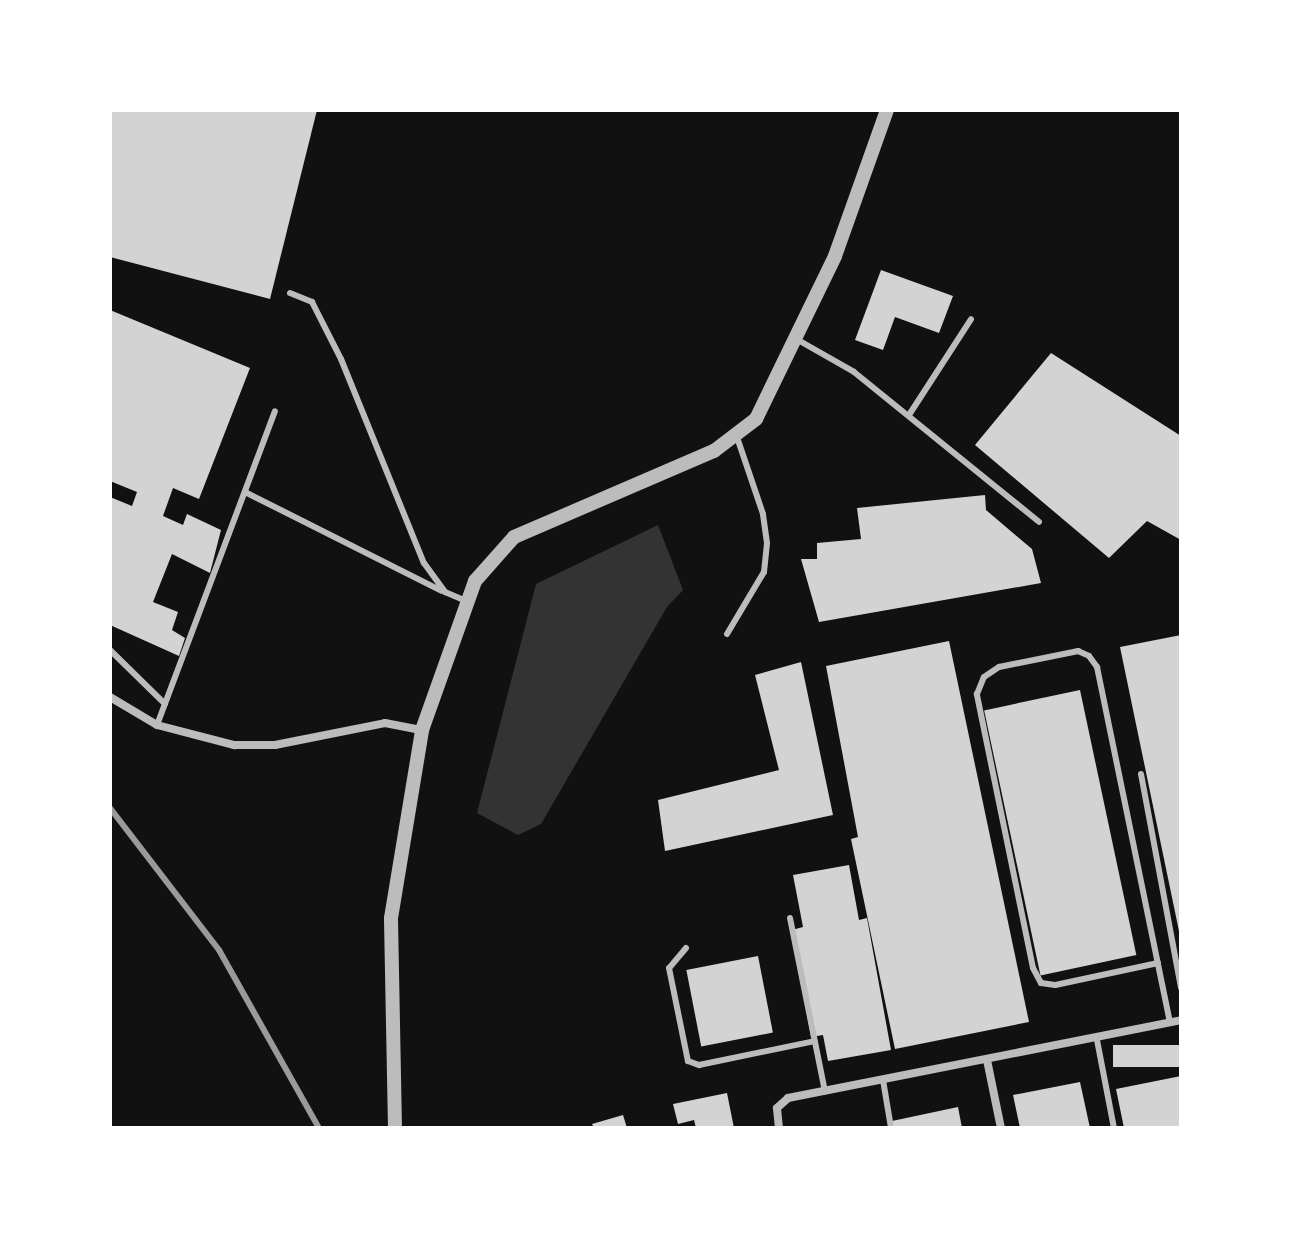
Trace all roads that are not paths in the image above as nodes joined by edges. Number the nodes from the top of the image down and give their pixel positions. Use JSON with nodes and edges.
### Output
{"nodes":[{"id":1,"x":887,"y":110,"type":"edge"},
{"id":2,"x":290,"y":293,"type":"dead end"},
{"id":3,"x":971,"y":319,"type":"dead end"},
{"id":4,"x":798,"y":340,"type":"junction"},
{"id":5,"x":275,"y":411,"type":"dead end"},
{"id":6,"x":909,"y":415,"type":"junction"},
{"id":7,"x":737,"y":437,"type":"junction"},
{"id":8,"x":245,"y":492,"type":"junction"},
{"id":9,"x":1039,"y":522,"type":"dead end"},
{"id":10,"x":445,"y":592,"type":"junction"},
{"id":11,"x":466,"y":601,"type":"junction"},
{"id":12,"x":727,"y":634,"type":"dead end"},
{"id":13,"x":110,"y":650,"type":"edge"},
{"id":14,"x":110,"y":697,"type":"edge"},
{"id":15,"x":165,"y":704,"type":"junction"},
{"id":16,"x":157,"y":725,"type":"junction"},
{"id":17,"x":422,"y":730,"type":"junction"},
{"id":18,"x":1141,"y":774,"type":"dead end"},
{"id":19,"x":790,"y":918,"type":"dead end"},
{"id":20,"x":686,"y":948,"type":"dead end"},
{"id":21,"x":1179,"y":959,"type":"edge"},
{"id":22,"x":1158,"y":963,"type":"junction"},
{"id":23,"x":1181,"y":988,"type":"edge"},
{"id":24,"x":1181,"y":1020,"type":"edge"},
{"id":25,"x":1170,"y":1022,"type":"junction"},
{"id":26,"x":1097,"y":1040,"type":"junction"},
{"id":27,"x":815,"y":1041,"type":"junction"},
{"id":28,"x":987,"y":1060,"type":"junction"},
{"id":29,"x":883,"y":1080,"type":"junction"},
{"id":30,"x":825,"y":1091,"type":"junction"},
{"id":31,"x":395,"y":1128,"type":"edge"},
{"id":32,"x":779,"y":1128,"type":"edge"},
{"id":33,"x":891,"y":1128,"type":"edge"},
{"id":34,"x":1001,"y":1128,"type":"edge"},
{"id":35,"x":1114,"y":1128,"type":"edge"}],
"edges":[{"from":1,"to":4,"type":"street"},
{"from":2,"to":10,"type":"lane"},
{"from":3,"to":6,"type":"lane"},
{"from":4,"to":6,"type":"lane"},
{"from":4,"to":7,"type":"street"},
{"from":5,"to":8,"type":"lane"},
{"from":6,"to":9,"type":"lane"},
{"from":7,"to":11,"type":"street"},
{"from":7,"to":12,"type":"lane"},
{"from":8,"to":10,"type":"lane"},
{"from":8,"to":15,"type":"lane"},
{"from":10,"to":11,"type":"lane"},
{"from":11,"to":17,"type":"street"},
{"from":13,"to":15,"type":"lane"},
{"from":14,"to":16,"type":"street"},
{"from":15,"to":16,"type":"lane"},
{"from":16,"to":17,"type":"street"},
{"from":17,"to":31,"type":"street"},
{"from":18,"to":21,"type":"lane"},
{"from":19,"to":27,"type":"lane"},
{"from":20,"to":27,"type":"lane"},
{"from":21,"to":23,"type":"lane"},
{"from":22,"to":22,"type":"lane"},
{"from":22,"to":25,"type":"lane"},
{"from":24,"to":25,"type":"street"},
{"from":25,"to":26,"type":"street"},
{"from":26,"to":28,"type":"street"},
{"from":26,"to":35,"type":"lane"},
{"from":27,"to":30,"type":"lane"},
{"from":28,"to":29,"type":"street"},
{"from":28,"to":34,"type":"street"},
{"from":29,"to":30,"type":"street"},
{"from":29,"to":33,"type":"lane"},
{"from":30,"to":32,"type":"street"}]}
